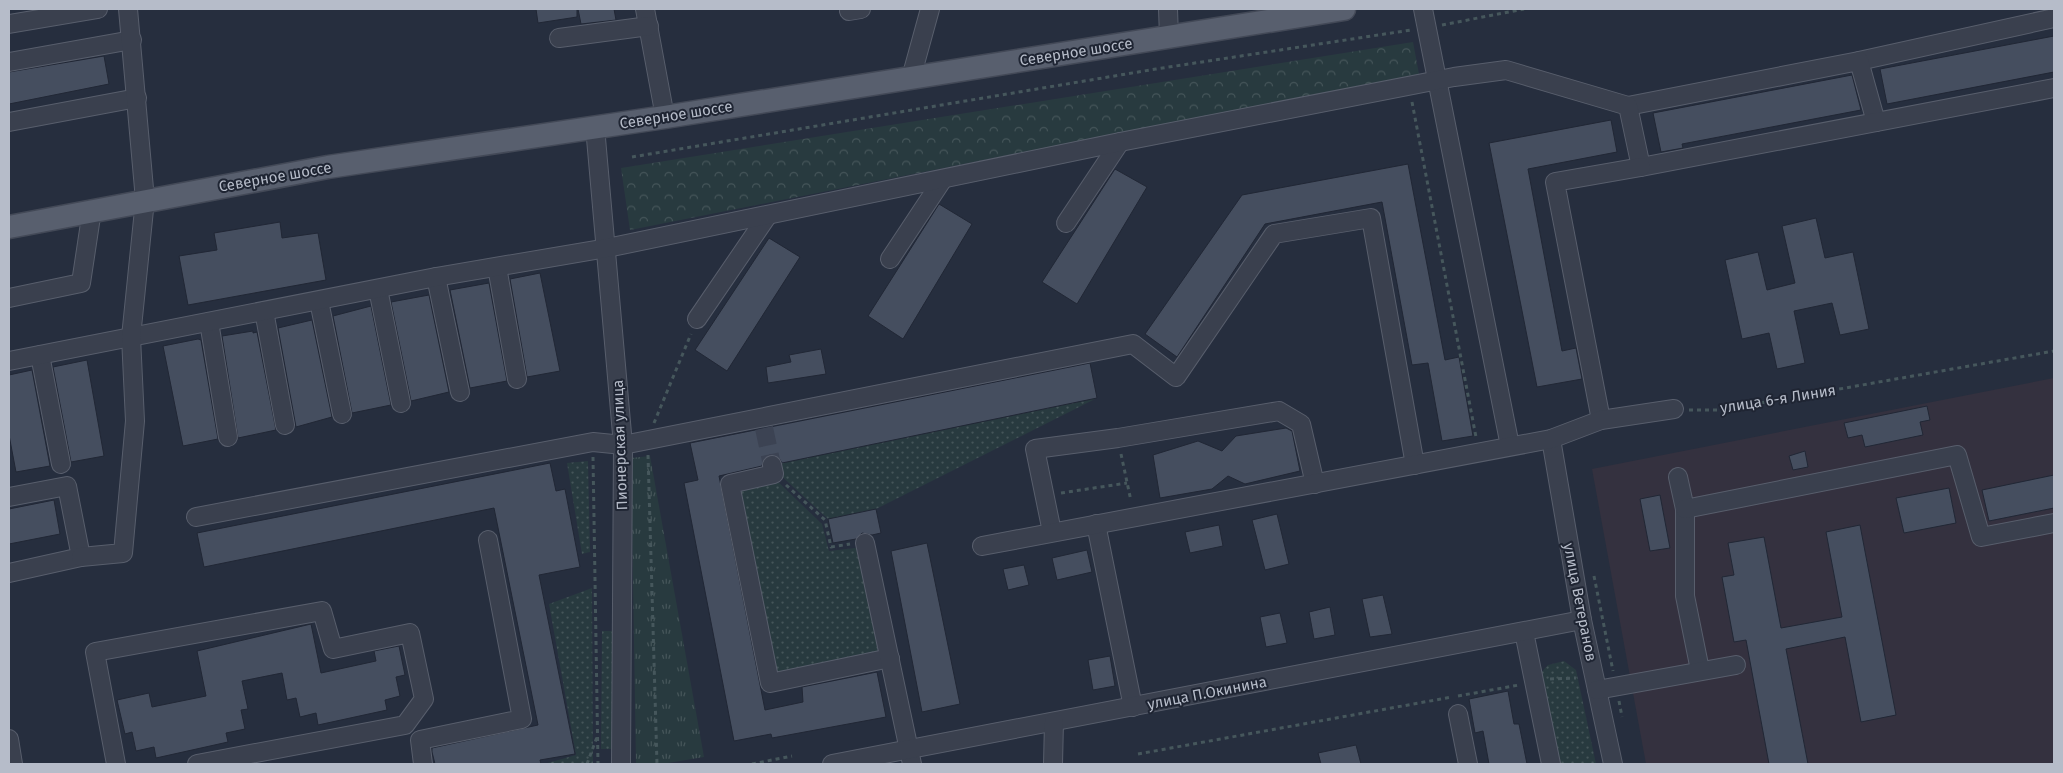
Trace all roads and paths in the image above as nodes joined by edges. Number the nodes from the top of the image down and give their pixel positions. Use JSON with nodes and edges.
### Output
{"nodes":[{"id":1,"x":94,"y":9,"type":"edge"},
{"id":2,"x":128,"y":9,"type":"edge"},
{"id":3,"x":930,"y":9,"type":"edge"},
{"id":4,"x":1168,"y":9,"type":"edge"},
{"id":5,"x":1344,"y":9,"type":"edge"},
{"id":6,"x":1423,"y":9,"type":"edge"},
{"id":7,"x":1524,"y":9,"type":"edge"},
{"id":8,"x":32,"y":14,"type":"edge"},
{"id":9,"x":1271,"y":15,"type":"edge"},
{"id":10,"x":647,"y":17,"type":"edge"},
{"id":11,"x":2054,"y":18,"type":"edge"},
{"id":12,"x":9,"y":24,"type":"edge"},
{"id":13,"x":1427,"y":27,"type":"junction"},
{"id":14,"x":1169,"y":37,"type":"junction"},
{"id":15,"x":559,"y":38,"type":"dead end"},
{"id":16,"x":132,"y":40,"type":"junction"},
{"id":17,"x":1859,"y":60,"type":"junction"},
{"id":18,"x":9,"y":62,"type":"edge"},
{"id":19,"x":911,"y":78,"type":"junction"},
{"id":20,"x":1437,"y":81,"type":"junction"},
{"id":21,"x":1409,"y":86,"type":"junction"},
{"id":22,"x":2054,"y":88,"type":"edge"},
{"id":23,"x":137,"y":98,"type":"junction"},
{"id":24,"x":1628,"y":106,"type":"junction"},
{"id":25,"x":665,"y":117,"type":"junction"},
{"id":26,"x":9,"y":122,"type":"edge"},
{"id":27,"x":1876,"y":122,"type":"junction"},
{"id":28,"x":596,"y":127,"type":"junction"},
{"id":29,"x":1120,"y":142,"type":"junction"},
{"id":30,"x":632,"y":157,"type":"dead end"},
{"id":31,"x":1641,"y":167,"type":"junction"},
{"id":32,"x":943,"y":179,"type":"junction"},
{"id":33,"x":145,"y":200,"type":"junction"},
{"id":34,"x":92,"y":210,"type":"junction"},
{"id":35,"x":768,"y":215,"type":"junction"},
{"id":36,"x":1066,"y":223,"type":"dead end"},
{"id":37,"x":9,"y":227,"type":"edge"},
{"id":38,"x":607,"y":248,"type":"junction"},
{"id":39,"x":890,"y":259,"type":"dead end"},
{"id":40,"x":497,"y":267,"type":"junction"},
{"id":41,"x":436,"y":278,"type":"junction"},
{"id":42,"x":378,"y":289,"type":"junction"},
{"id":43,"x":9,"y":298,"type":"edge"},
{"id":44,"x":319,"y":301,"type":"junction"},
{"id":45,"x":264,"y":311,"type":"junction"},
{"id":46,"x":697,"y":320,"type":"joint"},
{"id":47,"x":209,"y":322,"type":"junction"},
{"id":48,"x":131,"y":337,"type":"junction"},
{"id":49,"x":2054,"y":351,"type":"edge"},
{"id":50,"x":40,"y":355,"type":"junction"},
{"id":51,"x":9,"y":361,"type":"edge"},
{"id":52,"x":517,"y":379,"type":"dead end"},
{"id":53,"x":460,"y":392,"type":"dead end"},
{"id":54,"x":401,"y":403,"type":"dead end"},
{"id":55,"x":1674,"y":409,"type":"joint"},
{"id":56,"x":342,"y":414,"type":"dead end"},
{"id":57,"x":1601,"y":420,"type":"junction"},
{"id":58,"x":285,"y":425,"type":"dead end"},
{"id":59,"x":228,"y":437,"type":"dead end"},
{"id":60,"x":1118,"y":438,"type":"junction"},
{"id":61,"x":1551,"y":439,"type":"junction"},
{"id":62,"x":647,"y":440,"type":"junction"},
{"id":63,"x":593,"y":442,"type":"junction"},
{"id":64,"x":623,"y":444,"type":"junction"},
{"id":65,"x":1510,"y":446,"type":"junction"},
{"id":66,"x":1479,"y":452,"type":"junction"},
{"id":67,"x":61,"y":464,"type":"dead end"},
{"id":68,"x":1415,"y":465,"type":"junction"},
{"id":69,"x":773,"y":469,"type":"joint"},
{"id":70,"x":1678,"y":477,"type":"dead end"},
{"id":71,"x":1128,"y":483,"type":"junction"},
{"id":72,"x":1316,"y":484,"type":"junction"},
{"id":73,"x":1045,"y":496,"type":"junction"},
{"id":74,"x":9,"y":497,"type":"edge"},
{"id":75,"x":1685,"y":509,"type":"junction"},
{"id":76,"x":196,"y":517,"type":"dead end"},
{"id":77,"x":1134,"y":517,"type":"junction"},
{"id":78,"x":2054,"y":523,"type":"edge"},
{"id":79,"x":1096,"y":524,"type":"junction"},
{"id":80,"x":1052,"y":532,"type":"junction"},
{"id":81,"x":488,"y":540,"type":"dead end"},
{"id":82,"x":866,"y":543,"type":"joint"},
{"id":83,"x":982,"y":546,"type":"dead end"},
{"id":84,"x":80,"y":557,"type":"junction"},
{"id":85,"x":9,"y":573,"type":"edge"},
{"id":86,"x":1593,"y":575,"type":"dead end"},
{"id":87,"x":1582,"y":620,"type":"junction"},
{"id":88,"x":1524,"y":632,"type":"junction"},
{"id":89,"x":890,"y":658,"type":"junction"},
{"id":90,"x":1736,"y":665,"type":"dead end"},
{"id":91,"x":1700,"y":670,"type":"junction"},
{"id":92,"x":1576,"y":678,"type":"dead end"},
{"id":93,"x":1544,"y":680,"type":"dead end"},
{"id":94,"x":1524,"y":684,"type":"dead end"},
{"id":95,"x":1616,"y":686,"type":"junction"},
{"id":96,"x":1598,"y":690,"type":"junction"},
{"id":97,"x":1133,"y":707,"type":"junction"},
{"id":98,"x":1458,"y":714,"type":"dead end"},
{"id":99,"x":1054,"y":722,"type":"junction"},
{"id":100,"x":1624,"y":725,"type":"dead end"},
{"id":101,"x":598,"y":735,"type":"junction"},
{"id":102,"x":9,"y":739,"type":"edge"},
{"id":103,"x":1138,"y":754,"type":"dead end"},
{"id":104,"x":792,"y":756,"type":"dead end"},
{"id":105,"x":911,"y":757,"type":"edge"},
{"id":106,"x":13,"y":764,"type":"edge"},
{"id":107,"x":116,"y":764,"type":"edge"},
{"id":108,"x":197,"y":764,"type":"edge"},
{"id":109,"x":423,"y":764,"type":"edge"},
{"id":110,"x":586,"y":764,"type":"edge"},
{"id":111,"x":598,"y":764,"type":"edge"},
{"id":112,"x":621,"y":764,"type":"edge"},
{"id":113,"x":657,"y":764,"type":"edge"},
{"id":114,"x":752,"y":764,"type":"edge"},
{"id":115,"x":832,"y":764,"type":"edge"},
{"id":116,"x":1053,"y":764,"type":"edge"},
{"id":117,"x":1468,"y":764,"type":"edge"},
{"id":118,"x":1551,"y":764,"type":"edge"},
{"id":119,"x":1613,"y":764,"type":"edge"}],
"edges":[{"from":1,"to":8,"type":"street"},
{"from":2,"to":16,"type":"street"},
{"from":3,"to":19,"type":"street"},
{"from":4,"to":14,"type":"street"},
{"from":5,"to":9,"type":"main road","name":"Северное шоссе"},
{"from":6,"to":13,"type":"street"},
{"from":7,"to":13,"type":"path"},
{"from":8,"to":12,"type":"street"},
{"from":9,"to":14,"type":"main road","name":"Северное шоссе"},
{"from":10,"to":15,"type":"street"},
{"from":10,"to":25,"type":"street"},
{"from":11,"to":17,"type":"street"},
{"from":13,"to":20,"type":"street"},
{"from":13,"to":30,"type":"path"},
{"from":14,"to":19,"type":"main road","name":"Северное шоссе"},
{"from":16,"to":18,"type":"street"},
{"from":16,"to":23,"type":"street"},
{"from":17,"to":24,"type":"street"},
{"from":17,"to":27,"type":"street"},
{"from":19,"to":25,"type":"main road","name":"Северное шоссе"},
{"from":20,"to":21,"type":"street"},
{"from":20,"to":24,"type":"street"},
{"from":20,"to":65,"type":"street"},
{"from":21,"to":29,"type":"street"},
{"from":21,"to":66,"type":"path"},
{"from":22,"to":27,"type":"street"},
{"from":23,"to":26,"type":"street"},
{"from":23,"to":33,"type":"street"},
{"from":24,"to":31,"type":"street"},
{"from":25,"to":28,"type":"main road","name":"Северное шоссе"},
{"from":27,"to":31,"type":"street"},
{"from":28,"to":33,"type":"main road","name":"Северное шоссе"},
{"from":28,"to":38,"type":"street","name":"Пионерская улица"},
{"from":29,"to":32,"type":"street"},
{"from":29,"to":36,"type":"street"},
{"from":31,"to":57,"type":"street"},
{"from":32,"to":35,"type":"street"},
{"from":32,"to":39,"type":"street"},
{"from":33,"to":34,"type":"main road","name":"Северное шоссе"},
{"from":33,"to":48,"type":"street"},
{"from":34,"to":37,"type":"main road","name":"Северное шоссе"},
{"from":34,"to":43,"type":"street"},
{"from":35,"to":38,"type":"street"},
{"from":35,"to":46,"type":"street"},
{"from":38,"to":40,"type":"street"},
{"from":38,"to":64,"type":"street","name":"Пионерская улица"},
{"from":40,"to":41,"type":"street"},
{"from":40,"to":52,"type":"street"},
{"from":41,"to":42,"type":"street"},
{"from":41,"to":53,"type":"street"},
{"from":42,"to":44,"type":"street"},
{"from":42,"to":54,"type":"street"},
{"from":44,"to":45,"type":"street"},
{"from":44,"to":56,"type":"street"},
{"from":45,"to":47,"type":"street"},
{"from":45,"to":58,"type":"street"},
{"from":46,"to":62,"type":"path"},
{"from":47,"to":48,"type":"street"},
{"from":47,"to":59,"type":"street"},
{"from":48,"to":50,"type":"street"},
{"from":48,"to":84,"type":"street"},
{"from":49,"to":55,"type":"path","name":"улица 6-я Линия"},
{"from":50,"to":51,"type":"street"},
{"from":50,"to":67,"type":"street"},
{"from":55,"to":57,"type":"street"},
{"from":57,"to":61,"type":"street"},
{"from":60,"to":71,"type":"path"},
{"from":60,"to":72,"type":"street"},
{"from":60,"to":73,"type":"street"},
{"from":61,"to":65,"type":"street"},
{"from":61,"to":87,"type":"street","name":"улица Ветеранов"},
{"from":62,"to":64,"type":"street"},
{"from":62,"to":68,"type":"street"},
{"from":62,"to":113,"type":"path"},
{"from":63,"to":64,"type":"street"},
{"from":63,"to":76,"type":"street"},
{"from":63,"to":101,"type":"path"},
{"from":64,"to":112,"type":"street","name":"Пионерская улица"},
{"from":65,"to":66,"type":"street"},
{"from":66,"to":68,"type":"street"},
{"from":68,"to":72,"type":"street"},
{"from":69,"to":82,"type":"path"},
{"from":69,"to":89,"type":"street"},
{"from":70,"to":75,"type":"street"},
{"from":71,"to":73,"type":"path"},
{"from":71,"to":77,"type":"path"},
{"from":72,"to":77,"type":"street"},
{"from":73,"to":80,"type":"street"},
{"from":74,"to":84,"type":"street"},
{"from":75,"to":78,"type":"street"},
{"from":75,"to":91,"type":"street"},
{"from":77,"to":79,"type":"street"},
{"from":79,"to":80,"type":"street"},
{"from":79,"to":97,"type":"street"},
{"from":80,"to":83,"type":"street"},
{"from":81,"to":109,"type":"street"},
{"from":82,"to":89,"type":"street"},
{"from":84,"to":85,"type":"street"},
{"from":86,"to":95,"type":"path"},
{"from":87,"to":88,"type":"street","name":"улица П.Окинина"},
{"from":87,"to":96,"type":"street","name":"улица Ветеранов"},
{"from":88,"to":97,"type":"street","name":"улица П.Окинина"},
{"from":88,"to":118,"type":"street"},
{"from":89,"to":105,"type":"street"},
{"from":90,"to":91,"type":"street"},
{"from":91,"to":95,"type":"street"},
{"from":92,"to":93,"type":"path"},
{"from":94,"to":103,"type":"path"},
{"from":95,"to":96,"type":"street"},
{"from":95,"to":100,"type":"path"},
{"from":96,"to":119,"type":"street","name":"улица Ветеранов"},
{"from":97,"to":99,"type":"street","name":"улица П.Окинина"},
{"from":98,"to":117,"type":"street"},
{"from":99,"to":105,"type":"street","name":"улица П.Окинина"},
{"from":99,"to":116,"type":"street"},
{"from":101,"to":110,"type":"path"},
{"from":101,"to":111,"type":"path"},
{"from":102,"to":106,"type":"street"},
{"from":104,"to":114,"type":"path"},
{"from":105,"to":115,"type":"street","name":"улица П.Окинина"},
{"from":107,"to":108,"type":"street"}]}
